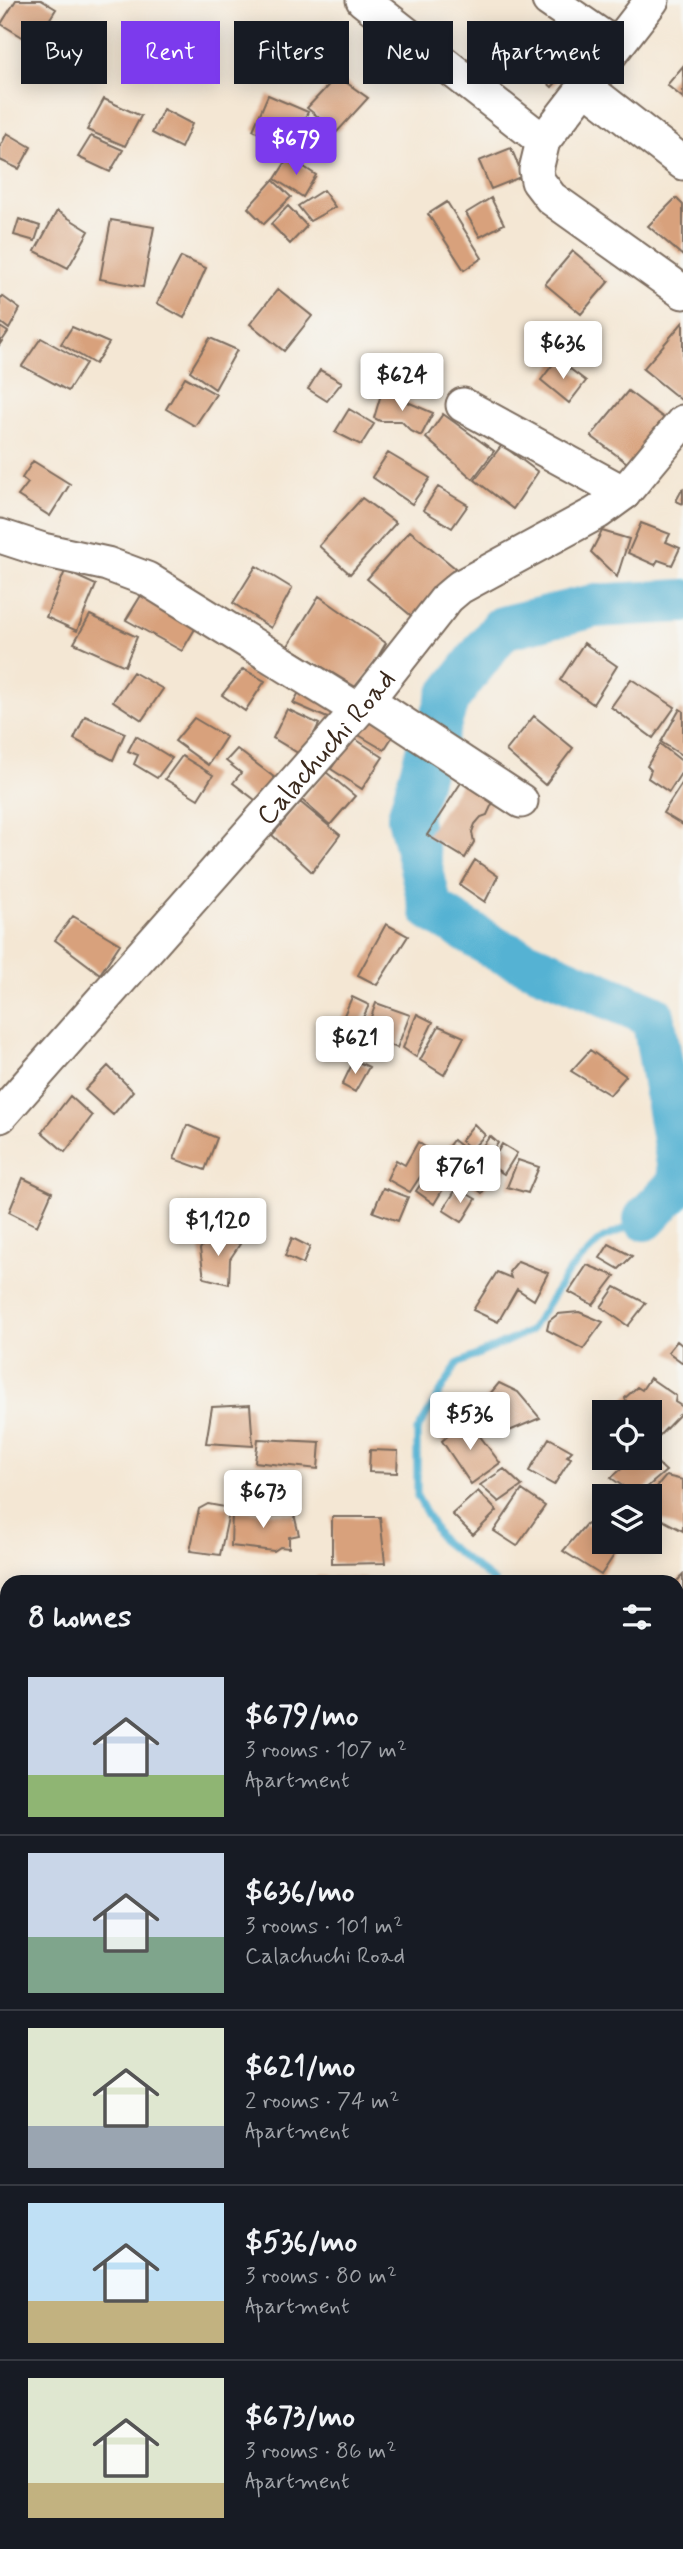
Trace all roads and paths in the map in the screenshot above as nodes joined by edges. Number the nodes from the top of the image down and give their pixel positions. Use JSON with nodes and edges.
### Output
{"nodes":[{"id":1,"x":549,"y":0,"type":"edge"},
{"id":2,"x":652,"y":0,"type":"edge"},
{"id":3,"x":387,"y":7,"type":"edge"},
{"id":4,"x":580,"y":21,"type":"edge"},
{"id":5,"x":624,"y":36,"type":"edge"},
{"id":6,"x":584,"y":86,"type":"joint"},
{"id":7,"x":543,"y":141,"type":"junction"},
{"id":8,"x":683,"y":163,"type":"edge"},
{"id":9,"x":683,"y":292,"type":"edge"},
{"id":10,"x":463,"y":405,"type":"dead end"},
{"id":11,"x":683,"y":422,"type":"edge"},
{"id":12,"x":624,"y":493,"type":"junction"},
{"id":13,"x":0,"y":536,"type":"edge"},
{"id":14,"x":363,"y":705,"type":"junction"},
{"id":15,"x":521,"y":801,"type":"dead end"},
{"id":16,"x":0,"y":1116,"type":"edge"}],
"edges":[{"from":1,"to":4,"type":"street"},
{"from":2,"to":5,"type":"street"},
{"from":3,"to":7,"type":"street"},
{"from":6,"to":7,"type":"street"},
{"from":6,"to":8,"type":"street"},
{"from":7,"to":9,"type":"street"},
{"from":10,"to":12,"type":"street"},
{"from":11,"to":12,"type":"street","name":"Calachuchi Road"},
{"from":12,"to":14,"type":"street","name":"Calachuchi Road"},
{"from":13,"to":14,"type":"street"},
{"from":14,"to":15,"type":"street"},
{"from":14,"to":16,"type":"street","name":"Calachuchi Road"}]}
